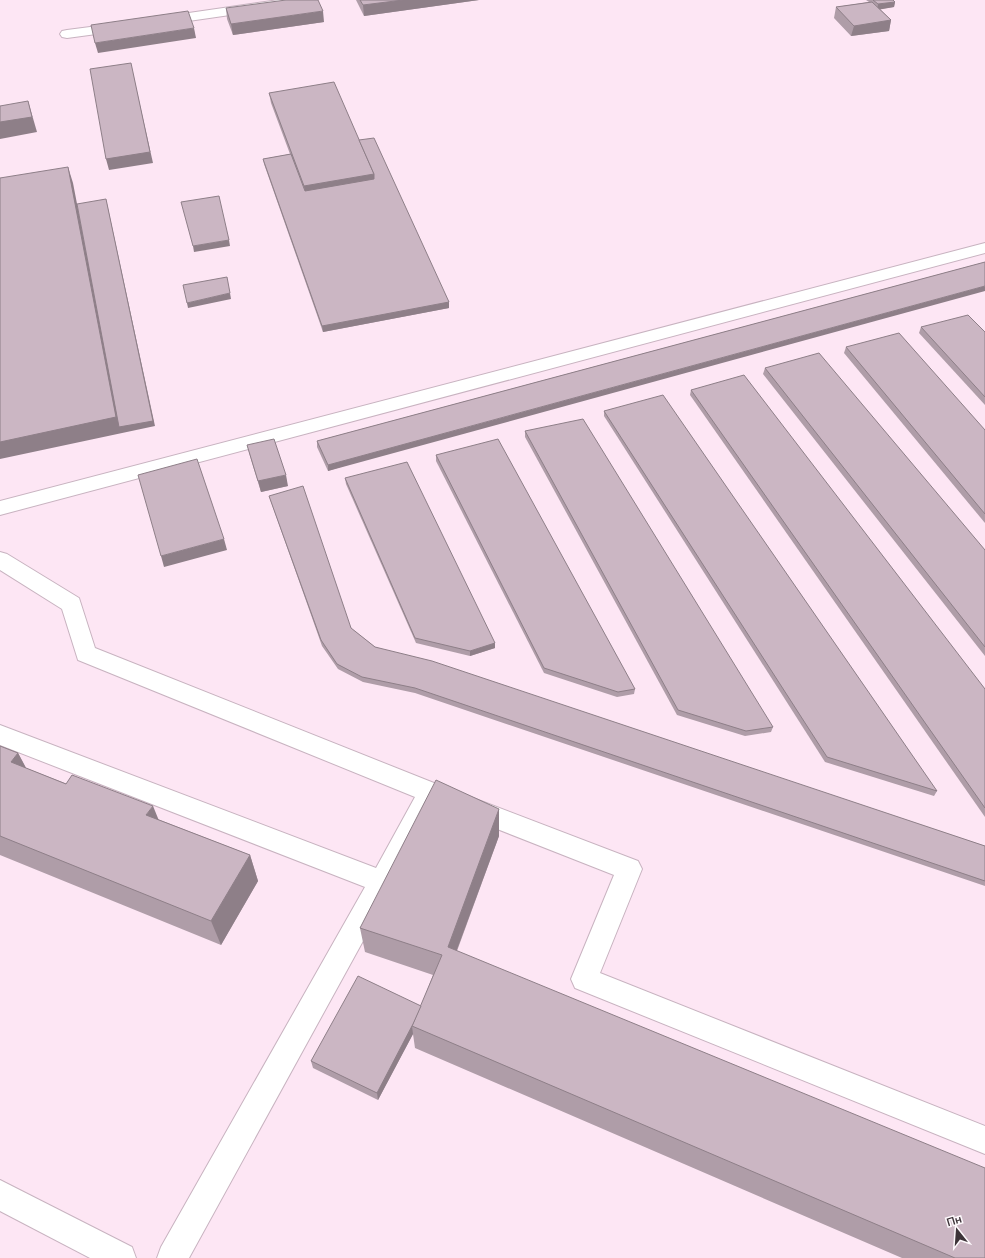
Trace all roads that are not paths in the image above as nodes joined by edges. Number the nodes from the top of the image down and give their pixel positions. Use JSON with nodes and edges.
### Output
{"nodes":[{"id":1,"x":306,"y":0,"type":"edge"},
{"id":2,"x":67,"y":34,"type":"dead end"},
{"id":3,"x":985,"y":248,"type":"edge"},
{"id":4,"x":0,"y":508,"type":"edge"},
{"id":5,"x":0,"y":560,"type":"edge"},
{"id":6,"x":0,"y":735,"type":"edge"},
{"id":7,"x":430,"y":792,"type":"junction"},
{"id":8,"x":382,"y":882,"type":"junction"},
{"id":9,"x":985,"y":1140,"type":"edge"},
{"id":10,"x":0,"y":1194,"type":"edge"},
{"id":11,"x":121,"y":1258,"type":"edge"},
{"id":12,"x":172,"y":1258,"type":"edge"}],
"edges":[{"from":1,"to":2,"type":"street"},
{"from":3,"to":4,"type":"street"},
{"from":5,"to":7,"type":"street"},
{"from":6,"to":8,"type":"street"},
{"from":7,"to":8,"type":"street"},
{"from":7,"to":9,"type":"street"},
{"from":8,"to":12,"type":"street"},
{"from":10,"to":11,"type":"street"}]}
